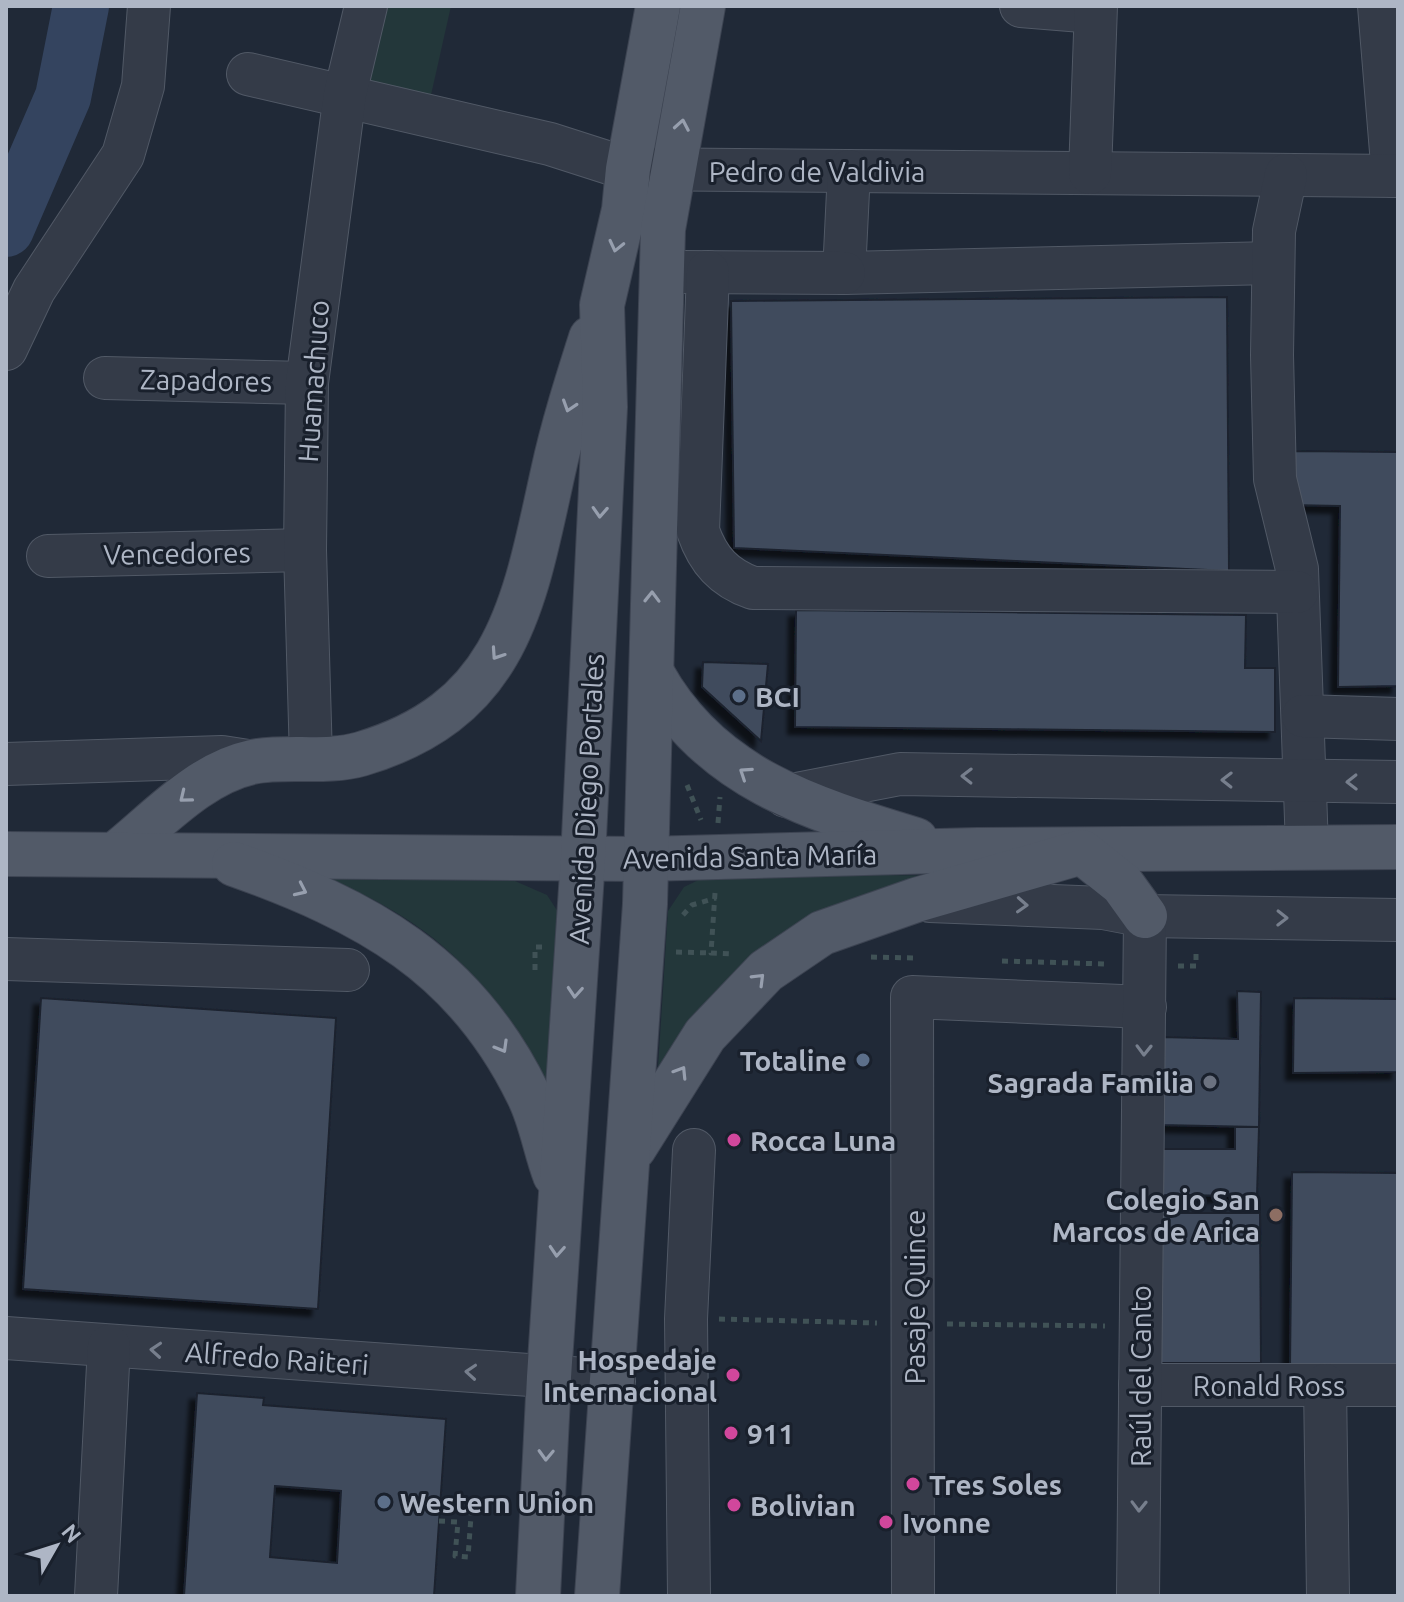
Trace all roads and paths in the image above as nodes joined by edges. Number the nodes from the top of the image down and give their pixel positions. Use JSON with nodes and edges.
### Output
{"nodes":[{"id":1,"x":149,"y":6,"type":"edge"},
{"id":2,"x":366,"y":6,"type":"edge"},
{"id":3,"x":658,"y":6,"type":"edge"},
{"id":4,"x":703,"y":6,"type":"edge"},
{"id":5,"x":1021,"y":6,"type":"edge"},
{"id":6,"x":1379,"y":6,"type":"edge"},
{"id":7,"x":1096,"y":9,"type":"edge"},
{"id":8,"x":248,"y":74,"type":"dead end"},
{"id":9,"x":345,"y":94,"type":"junction"},
{"id":10,"x":628,"y":169,"type":"junction"},
{"id":11,"x":673,"y":170,"type":"junction"},
{"id":12,"x":849,"y":171,"type":"junction"},
{"id":13,"x":1090,"y":173,"type":"junction"},
{"id":14,"x":1286,"y":175,"type":"junction"},
{"id":15,"x":1395,"y":176,"type":"edge"},
{"id":16,"x":1273,"y":263,"type":"junction"},
{"id":17,"x":664,"y":272,"type":"junction"},
{"id":18,"x":708,"y":272,"type":"junction"},
{"id":19,"x":844,"y":273,"type":"junction"},
{"id":20,"x":602,"y":305,"type":"junction"},
{"id":21,"x":6,"y":349,"type":"edge"},
{"id":22,"x":105,"y":378,"type":"dead end"},
{"id":23,"x":307,"y":383,"type":"junction"},
{"id":24,"x":305,"y":550,"type":"junction"},
{"id":25,"x":48,"y":556,"type":"dead end"},
{"id":26,"x":1297,"y":592,"type":"junction"},
{"id":27,"x":653,"y":675,"type":"junction"},
{"id":28,"x":1303,"y":716,"type":"junction"},
{"id":29,"x":1398,"y":719,"type":"edge"},
{"id":30,"x":722,"y":756,"type":"junction"},
{"id":31,"x":311,"y":759,"type":"junction"},
{"id":32,"x":254,"y":762,"type":"junction"},
{"id":33,"x":6,"y":764,"type":"edge"},
{"id":34,"x":1305,"y":782,"type":"junction"},
{"id":35,"x":1398,"y":782,"type":"edge"},
{"id":36,"x":786,"y":796,"type":"junction"},
{"id":37,"x":1307,"y":847,"type":"junction"},
{"id":38,"x":1398,"y":847,"type":"edge"},
{"id":39,"x":977,"y":850,"type":"junction"},
{"id":40,"x":1082,"y":852,"type":"junction"},
{"id":41,"x":117,"y":853,"type":"junction"},
{"id":42,"x":202,"y":853,"type":"junction"},
{"id":43,"x":6,"y":854,"type":"edge"},
{"id":44,"x":716,"y":857,"type":"junction"},
{"id":45,"x":583,"y":858,"type":"junction"},
{"id":46,"x":646,"y":859,"type":"junction"},
{"id":47,"x":916,"y":900,"type":"junction"},
{"id":48,"x":1145,"y":916,"type":"junction"},
{"id":49,"x":1197,"y":917,"type":"junction"},
{"id":50,"x":1398,"y":920,"type":"edge"},
{"id":51,"x":790,"y":955,"type":"junction"},
{"id":52,"x":869,"y":957,"type":"dead end"},
{"id":53,"x":6,"y":959,"type":"edge"},
{"id":54,"x":992,"y":961,"type":"dead end"},
{"id":55,"x":1145,"y":965,"type":"junction"},
{"id":56,"x":348,"y":970,"type":"dead end"},
{"id":57,"x":914,"y":978,"type":"junction"},
{"id":58,"x":1145,"y":1007,"type":"junction"},
{"id":59,"x":694,"y":1150,"type":"dead end"},
{"id":60,"x":628,"y":1157,"type":"junction"},
{"id":61,"x":561,"y":1192,"type":"junction"},
{"id":62,"x":6,"y":1338,"type":"edge"},
{"id":63,"x":109,"y":1346,"type":"junction"},
{"id":64,"x":549,"y":1377,"type":"junction"},
{"id":65,"x":614,"y":1381,"type":"junction"},
{"id":66,"x":1140,"y":1385,"type":"junction"},
{"id":67,"x":1325,"y":1385,"type":"junction"},
{"id":68,"x":1398,"y":1385,"type":"edge"},
{"id":69,"x":439,"y":1521,"type":"dead end"},
{"id":70,"x":471,"y":1525,"type":"dead end"},
{"id":71,"x":96,"y":1596,"type":"edge"},
{"id":72,"x":538,"y":1596,"type":"edge"},
{"id":73,"x":597,"y":1596,"type":"edge"},
{"id":74,"x":689,"y":1596,"type":"edge"},
{"id":75,"x":913,"y":1596,"type":"edge"},
{"id":76,"x":1138,"y":1596,"type":"edge"},
{"id":77,"x":1328,"y":1596,"type":"edge"}],
"edges":[{"from":1,"to":21,"type":"street"},
{"from":2,"to":9,"type":"street","name":"Huamachuco"},
{"from":3,"to":10,"type":"main road","name":"Avenida Diego Portales"},
{"from":11,"to":4,"type":"main road","name":"Avenida Diego Portales","one_way":true},
{"from":5,"to":7,"type":"street"},
{"from":6,"to":15,"type":"street"},
{"from":7,"to":13,"type":"street"},
{"from":8,"to":9,"type":"street","name":"Pedro de Valdivia"},
{"from":9,"to":10,"type":"street","name":"Pedro de Valdivia"},
{"from":9,"to":23,"type":"street","name":"Huamachuco"},
{"from":10,"to":11,"type":"street","name":"Pedro de Valdivia"},
{"from":10,"to":20,"type":"main road","name":"Avenida Diego Portales","one_way":true},
{"from":11,"to":12,"type":"street","name":"Pedro de Valdivia"},
{"from":11,"to":17,"type":"main road","name":"Avenida Diego Portales"},
{"from":12,"to":13,"type":"street","name":"Pedro de Valdivia"},
{"from":12,"to":19,"type":"street"},
{"from":13,"to":14,"type":"street","name":"Pedro de Valdivia"},
{"from":14,"to":15,"type":"street","name":"Pedro de Valdivia"},
{"from":14,"to":16,"type":"street"},
{"from":16,"to":19,"type":"street"},
{"from":16,"to":26,"type":"street"},
{"from":17,"to":18,"type":"street"},
{"from":27,"to":17,"type":"main road","name":"Avenida Diego Portales","one_way":true},
{"from":18,"to":19,"type":"street"},
{"from":18,"to":26,"type":"street"},
{"from":20,"to":31,"type":"main road","one_way":true},
{"from":20,"to":45,"type":"main road","name":"Avenida Diego Portales","one_way":true},
{"from":22,"to":23,"type":"street","name":"Zapadores"},
{"from":23,"to":24,"type":"street","name":"Huamachuco"},
{"from":24,"to":25,"type":"street","name":"Vencedores"},
{"from":24,"to":31,"type":"street","name":"Huamachuco"},
{"from":26,"to":28,"type":"street"},
{"from":27,"to":30,"type":"main road"},
{"from":27,"to":46,"type":"main road","name":"Avenida Diego Portales"},
{"from":28,"to":29,"type":"street"},
{"from":28,"to":34,"type":"street"},
{"from":36,"to":30,"type":"main road","one_way":true},
{"from":30,"to":44,"type":"path"},
{"from":31,"to":32,"type":"main road"},
{"from":32,"to":33,"type":"street"},
{"from":32,"to":41,"type":"main road","one_way":true},
{"from":35,"to":34,"type":"street","one_way":true},
{"from":34,"to":36,"type":"street","one_way":true},
{"from":34,"to":37,"type":"street"},
{"from":36,"to":39,"type":"main road"},
{"from":37,"to":38,"type":"main road","name":"Avenida Santa María"},
{"from":37,"to":40,"type":"main road","name":"Avenida Santa María"},
{"from":39,"to":40,"type":"main road","name":"Avenida Santa María"},
{"from":39,"to":44,"type":"main road","name":"Avenida Santa María"},
{"from":40,"to":47,"type":"main road"},
{"from":40,"to":48,"type":"main road"},
{"from":41,"to":42,"type":"main road","name":"Avenida Santa María"},
{"from":41,"to":43,"type":"main road","name":"Avenida Santa María"},
{"from":42,"to":45,"type":"main road","name":"Avenida Santa María"},
{"from":42,"to":61,"type":"main road","one_way":true},
{"from":44,"to":46,"type":"main road","name":"Avenida Santa María"},
{"from":44,"to":51,"type":"path"},
{"from":45,"to":46,"type":"main road","name":"Avenida Santa María"},
{"from":45,"to":61,"type":"main road","name":"Avenida Diego Portales","one_way":true},
{"from":46,"to":60,"type":"main road","name":"Avenida Diego Portales"},
{"from":47,"to":48,"type":"street","one_way":true},
{"from":47,"to":51,"type":"main road"},
{"from":48,"to":49,"type":"street"},
{"from":48,"to":55,"type":"street","name":"Raúl del Canto"},
{"from":49,"to":50,"type":"street","one_way":true},
{"from":49,"to":55,"type":"path"},
{"from":60,"to":51,"type":"main road","one_way":true},
{"from":52,"to":57,"type":"path"},
{"from":53,"to":56,"type":"street"},
{"from":54,"to":55,"type":"path"},
{"from":55,"to":58,"type":"street","name":"Raúl del Canto"},
{"from":57,"to":58,"type":"street"},
{"from":57,"to":75,"type":"street","name":"Pasaje Quince"},
{"from":58,"to":66,"type":"street","name":"Raúl del Canto","one_way":true},
{"from":59,"to":74,"type":"street"},
{"from":60,"to":65,"type":"main road","name":"Avenida Diego Portales"},
{"from":61,"to":64,"type":"main road","name":"Avenida Diego Portales","one_way":true},
{"from":62,"to":63,"type":"street","name":"Alfredo Raiteri"},
{"from":64,"to":63,"type":"street","name":"Alfredo Raiteri","one_way":true},
{"from":63,"to":71,"type":"street"},
{"from":64,"to":65,"type":"street"},
{"from":64,"to":72,"type":"main road","name":"Avenida Diego Portales","one_way":true},
{"from":65,"to":73,"type":"main road","name":"Avenida Diego Portales"},
{"from":66,"to":67,"type":"street","name":"Ronald Ross"},
{"from":66,"to":76,"type":"street","name":"Raúl del Canto","one_way":true},
{"from":67,"to":68,"type":"street","name":"Ronald Ross"},
{"from":67,"to":77,"type":"street"},
{"from":69,"to":70,"type":"path"}]}
